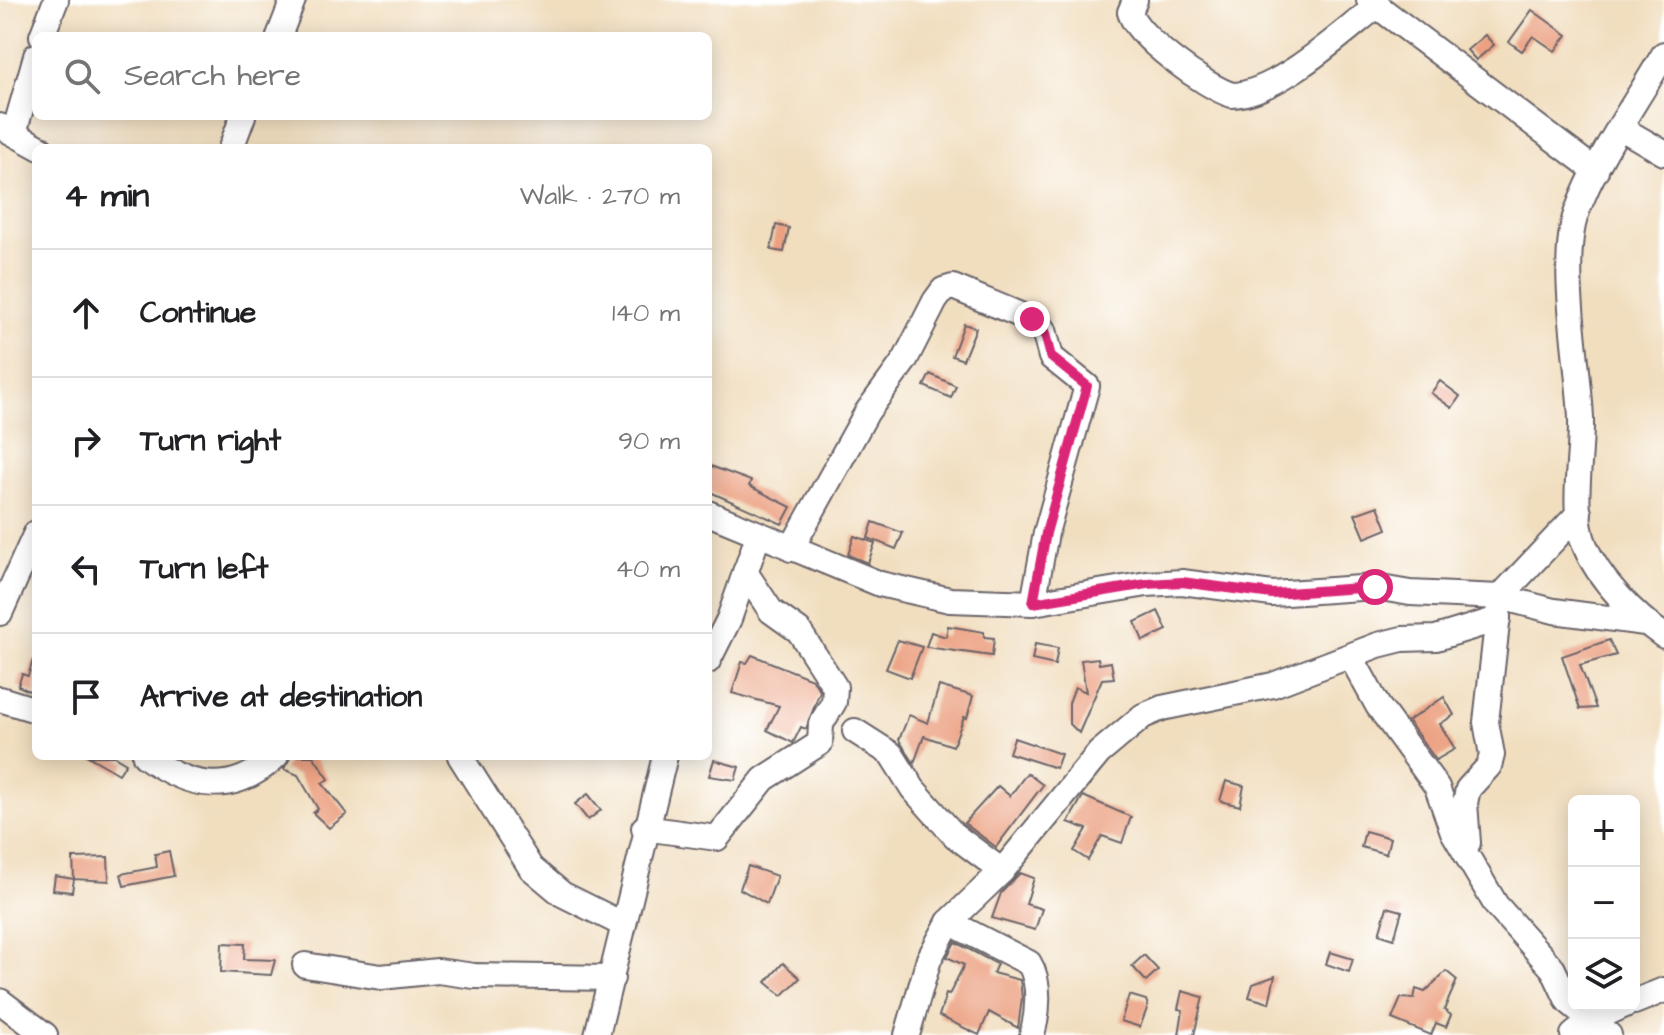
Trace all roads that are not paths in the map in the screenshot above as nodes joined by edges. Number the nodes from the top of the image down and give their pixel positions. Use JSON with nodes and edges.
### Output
{"nodes":[{"id":1,"x":56,"y":0,"type":"edge"},
{"id":2,"x":293,"y":0,"type":"edge"},
{"id":3,"x":1135,"y":0,"type":"edge"},
{"id":4,"x":1374,"y":3,"type":"edge"},
{"id":5,"x":44,"y":32,"type":"edge"},
{"id":6,"x":281,"y":32,"type":"edge"},
{"id":7,"x":1664,"y":54,"type":"edge"},
{"id":8,"x":32,"y":66,"type":"edge"},
{"id":9,"x":242,"y":120,"type":"edge"},
{"id":10,"x":1621,"y":128,"type":"junction"},
{"id":11,"x":7,"y":129,"type":"edge"},
{"id":12,"x":33,"y":144,"type":"edge"},
{"id":13,"x":232,"y":144,"type":"edge"},
{"id":14,"x":1664,"y":153,"type":"edge"},
{"id":15,"x":1596,"y":171,"type":"junction"},
{"id":16,"x":1579,"y":513,"type":"junction"},
{"id":17,"x":712,"y":515,"type":"edge"},
{"id":18,"x":758,"y":536,"type":"junction"},
{"id":19,"x":32,"y":542,"type":"edge"},
{"id":20,"x":791,"y":549,"type":"junction"},
{"id":21,"x":745,"y":572,"type":"junction"},
{"id":22,"x":1033,"y":603,"type":"junction"},
{"id":23,"x":1499,"y":608,"type":"junction"},
{"id":24,"x":0,"y":613,"type":"edge"},
{"id":25,"x":1654,"y":630,"type":"edge"},
{"id":26,"x":712,"y":653,"type":"edge"},
{"id":27,"x":1351,"y":657,"type":"junction"},
{"id":28,"x":0,"y":699,"type":"edge"},
{"id":29,"x":32,"y":709,"type":"edge"},
{"id":30,"x":855,"y":731,"type":"dead end"},
{"id":31,"x":150,"y":760,"type":"edge"},
{"id":32,"x":270,"y":760,"type":"edge"},
{"id":33,"x":463,"y":760,"type":"edge"},
{"id":34,"x":664,"y":760,"type":"edge"},
{"id":35,"x":644,"y":828,"type":"junction"},
{"id":36,"x":1469,"y":861,"type":"junction"},
{"id":37,"x":1002,"y":871,"type":"junction"},
{"id":38,"x":949,"y":922,"type":"junction"},
{"id":39,"x":622,"y":924,"type":"junction"},
{"id":40,"x":305,"y":965,"type":"dead end"},
{"id":41,"x":612,"y":978,"type":"junction"},
{"id":42,"x":1664,"y":990,"type":"edge"},
{"id":43,"x":1640,"y":1000,"type":"edge"},
{"id":44,"x":0,"y":1001,"type":"edge"},
{"id":45,"x":1617,"y":1011,"type":"edge"},
{"id":46,"x":1591,"y":1030,"type":"edge"},
{"id":47,"x":45,"y":1035,"type":"edge"},
{"id":48,"x":597,"y":1035,"type":"edge"},
{"id":49,"x":907,"y":1035,"type":"edge"},
{"id":50,"x":1032,"y":1035,"type":"edge"}],
"edges":[{"from":1,"to":5,"type":"street"},
{"from":2,"to":6,"type":"street"},
{"from":3,"to":4,"type":"street"},
{"from":4,"to":15,"type":"street"},
{"from":7,"to":10,"type":"street"},
{"from":8,"to":11,"type":"street"},
{"from":9,"to":13,"type":"street"},
{"from":10,"to":14,"type":"street"},
{"from":10,"to":15,"type":"street"},
{"from":11,"to":12,"type":"street"},
{"from":15,"to":16,"type":"street"},
{"from":16,"to":23,"type":"street"},
{"from":16,"to":25,"type":"street"},
{"from":17,"to":18,"type":"street"},
{"from":18,"to":20,"type":"street"},
{"from":18,"to":21,"type":"street"},
{"from":19,"to":24,"type":"street"},
{"from":20,"to":22,"type":"street"},
{"from":20,"to":22,"type":"street"},
{"from":21,"to":26,"type":"street"},
{"from":21,"to":35,"type":"street"},
{"from":22,"to":23,"type":"street"},
{"from":23,"to":25,"type":"street"},
{"from":23,"to":27,"type":"street"},
{"from":23,"to":36,"type":"street"},
{"from":27,"to":36,"type":"street"},
{"from":27,"to":37,"type":"street"},
{"from":28,"to":29,"type":"street"},
{"from":30,"to":37,"type":"street"},
{"from":31,"to":32,"type":"street"},
{"from":33,"to":39,"type":"street"},
{"from":34,"to":35,"type":"street"},
{"from":35,"to":39,"type":"street"},
{"from":36,"to":46,"type":"street"},
{"from":37,"to":38,"type":"street"},
{"from":38,"to":49,"type":"street"},
{"from":38,"to":50,"type":"street"},
{"from":39,"to":41,"type":"street"},
{"from":40,"to":41,"type":"street"},
{"from":41,"to":48,"type":"street"},
{"from":42,"to":43,"type":"street"},
{"from":44,"to":47,"type":"street"},
{"from":45,"to":46,"type":"street"}]}
